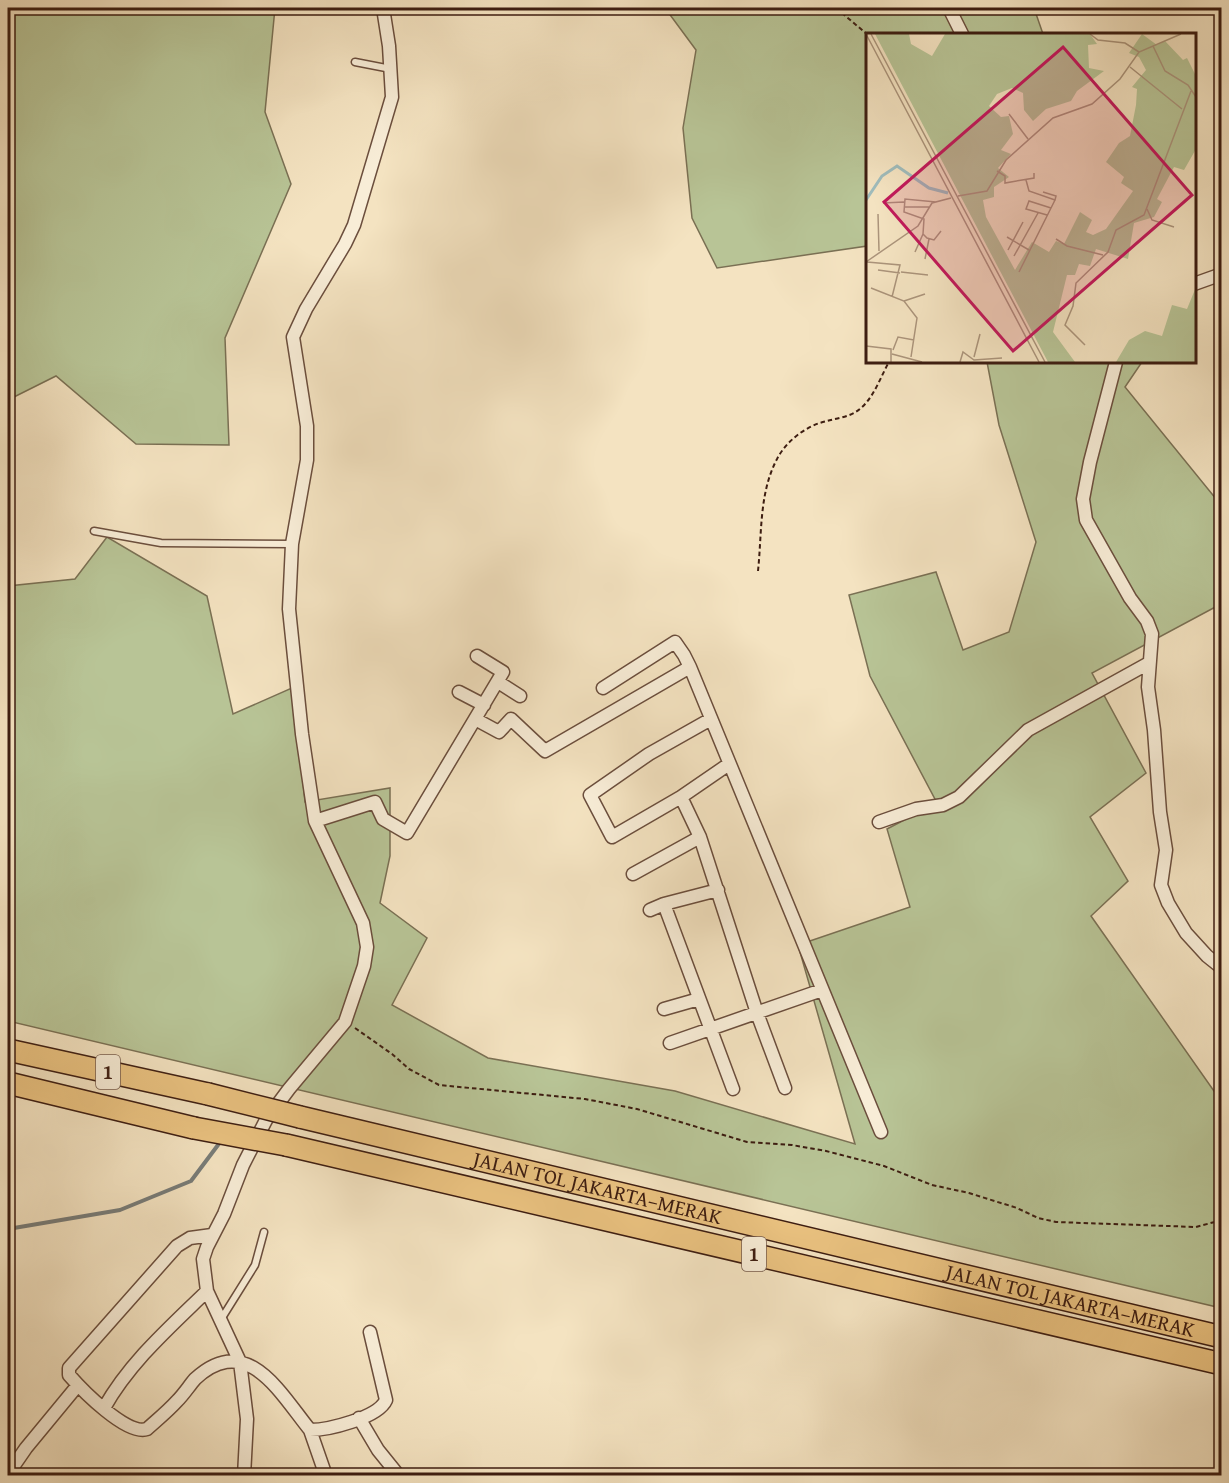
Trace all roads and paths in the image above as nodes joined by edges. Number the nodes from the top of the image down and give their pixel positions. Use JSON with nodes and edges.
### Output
{"nodes":[{"id":1,"x":382,"y":8,"type":"edge"},
{"id":2,"x":836,"y":8,"type":"edge"},
{"id":3,"x":949,"y":8,"type":"edge"},
{"id":4,"x":962,"y":33,"type":"edge"},
{"id":5,"x":866,"y":34,"type":"edge"},
{"id":6,"x":355,"y":62,"type":"dead end"},
{"id":7,"x":392,"y":69,"type":"junction"},
{"id":8,"x":1221,"y":274,"type":"edge"},
{"id":9,"x":1196,"y":283,"type":"edge"},
{"id":10,"x":888,"y":363,"type":"edge"},
{"id":11,"x":1116,"y":363,"type":"edge"},
{"id":12,"x":94,"y":531,"type":"dead end"},
{"id":13,"x":292,"y":544,"type":"junction"},
{"id":14,"x":758,"y":571,"type":"dead end"},
{"id":15,"x":477,"y":656,"type":"dead end"},
{"id":16,"x":1149,"y":663,"type":"junction"},
{"id":17,"x":690,"y":668,"type":"junction"},
{"id":18,"x":498,"y":682,"type":"junction"},
{"id":19,"x":603,"y":688,"type":"dead end"},
{"id":20,"x":459,"y":692,"type":"dead end"},
{"id":21,"x":520,"y":696,"type":"dead end"},
{"id":22,"x":484,"y":705,"type":"junction"},
{"id":23,"x":475,"y":719,"type":"junction"},
{"id":24,"x":711,"y":719,"type":"junction"},
{"id":25,"x":729,"y":764,"type":"junction"},
{"id":26,"x":681,"y":797,"type":"junction"},
{"id":27,"x":315,"y":821,"type":"junction"},
{"id":28,"x":879,"y":822,"type":"dead end"},
{"id":29,"x":700,"y":837,"type":"junction"},
{"id":30,"x":633,"y":874,"type":"dead end"},
{"id":31,"x":718,"y":890,"type":"junction"},
{"id":32,"x":664,"y":904,"type":"junction"},
{"id":33,"x":650,"y":910,"type":"dead end"},
{"id":34,"x":1221,"y":968,"type":"edge"},
{"id":35,"x":822,"y":990,"type":"junction"},
{"id":36,"x":699,"y":999,"type":"junction"},
{"id":37,"x":664,"y":1010,"type":"dead end"},
{"id":38,"x":757,"y":1013,"type":"junction"},
{"id":39,"x":345,"y":1022,"type":"junction"},
{"id":40,"x":710,"y":1029,"type":"junction"},
{"id":41,"x":670,"y":1043,"type":"dead end"},
{"id":42,"x":8,"y":1050,"type":"edge"},
{"id":43,"x":8,"y":1083,"type":"edge"},
{"id":44,"x":785,"y":1088,"type":"dead end"},
{"id":45,"x":733,"y":1089,"type":"dead end"},
{"id":46,"x":881,"y":1132,"type":"dead end"},
{"id":47,"x":1221,"y":1220,"type":"edge"},
{"id":48,"x":264,"y":1232,"type":"dead end"},
{"id":49,"x":212,"y":1235,"type":"junction"},
{"id":50,"x":207,"y":1291,"type":"junction"},
{"id":51,"x":220,"y":1322,"type":"junction"},
{"id":52,"x":370,"y":1332,"type":"dead end"},
{"id":53,"x":1221,"y":1337,"type":"edge"},
{"id":54,"x":240,"y":1362,"type":"junction"},
{"id":55,"x":1221,"y":1364,"type":"edge"},
{"id":56,"x":78,"y":1385,"type":"junction"},
{"id":57,"x":104,"y":1408,"type":"junction"},
{"id":58,"x":359,"y":1418,"type":"junction"},
{"id":59,"x":310,"y":1430,"type":"junction"},
{"id":60,"x":8,"y":1474,"type":"edge"},
{"id":61,"x":244,"y":1476,"type":"edge"},
{"id":62,"x":326,"y":1476,"type":"edge"},
{"id":63,"x":399,"y":1476,"type":"edge"}],
"edges":[{"from":1,"to":7,"type":"street"},
{"from":2,"to":5,"type":"path"},
{"from":3,"to":4,"type":"street"},
{"from":6,"to":7,"type":"lane"},
{"from":7,"to":13,"type":"street"},
{"from":8,"to":9,"type":"street"},
{"from":10,"to":14,"type":"path"},
{"from":11,"to":16,"type":"street"},
{"from":12,"to":13,"type":"lane"},
{"from":13,"to":27,"type":"street"},
{"from":15,"to":18,"type":"street"},
{"from":16,"to":28,"type":"street"},
{"from":16,"to":34,"type":"street"},
{"from":17,"to":19,"type":"street"},
{"from":17,"to":23,"type":"street"},
{"from":17,"to":24,"type":"street"},
{"from":18,"to":21,"type":"street"},
{"from":18,"to":22,"type":"street"},
{"from":20,"to":22,"type":"street"},
{"from":22,"to":23,"type":"street"},
{"from":23,"to":27,"type":"street"},
{"from":24,"to":25,"type":"street"},
{"from":24,"to":26,"type":"street"},
{"from":25,"to":26,"type":"street"},
{"from":25,"to":35,"type":"street"},
{"from":26,"to":29,"type":"street"},
{"from":27,"to":39,"type":"street"},
{"from":29,"to":30,"type":"street"},
{"from":29,"to":31,"type":"street"},
{"from":31,"to":32,"type":"street"},
{"from":31,"to":38,"type":"street"},
{"from":32,"to":33,"type":"street"},
{"from":32,"to":36,"type":"street"},
{"from":35,"to":38,"type":"street"},
{"from":35,"to":46,"type":"street"},
{"from":36,"to":37,"type":"street"},
{"from":36,"to":40,"type":"street"},
{"from":38,"to":40,"type":"street"},
{"from":38,"to":44,"type":"street"},
{"from":39,"to":47,"type":"path"},
{"from":39,"to":49,"type":"street"},
{"from":40,"to":41,"type":"street"},
{"from":40,"to":45,"type":"street"},
{"from":42,"to":53,"type":"highway","name":"JALAN TOL JAKARTA–MERAK","number":"1","bridge":true},
{"from":43,"to":55,"type":"highway","name":"JALAN TOL JAKARTA–MERAK","number":"1","bridge":true},
{"from":48,"to":51,"type":"lane"},
{"from":49,"to":50,"type":"street"},
{"from":49,"to":56,"type":"street"},
{"from":50,"to":51,"type":"street"},
{"from":50,"to":57,"type":"street"},
{"from":51,"to":54,"type":"street"},
{"from":52,"to":58,"type":"street"},
{"from":54,"to":57,"type":"street"},
{"from":54,"to":59,"type":"street"},
{"from":54,"to":61,"type":"street"},
{"from":56,"to":57,"type":"street"},
{"from":56,"to":60,"type":"street"},
{"from":58,"to":59,"type":"street"},
{"from":58,"to":63,"type":"street"},
{"from":59,"to":62,"type":"street"}]}
